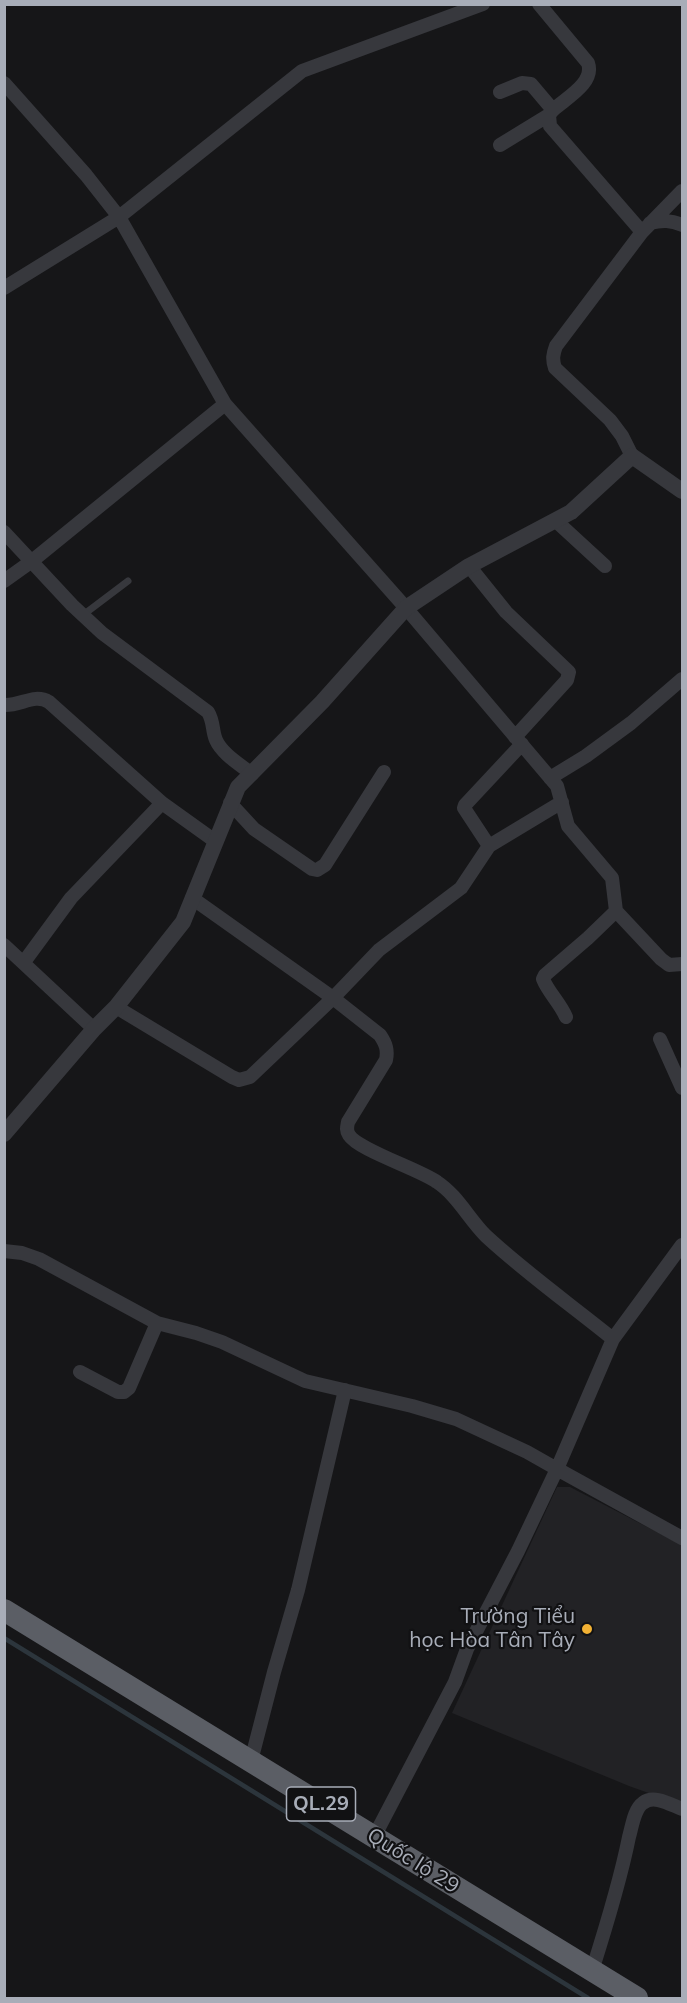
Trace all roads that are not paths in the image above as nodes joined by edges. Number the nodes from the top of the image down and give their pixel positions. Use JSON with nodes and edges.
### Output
{"nodes":[{"id":1,"x":483,"y":4,"type":"edge"},
{"id":2,"x":539,"y":4,"type":"edge"},
{"id":3,"x":4,"y":83,"type":"edge"},
{"id":4,"x":500,"y":92,"type":"dead end"},
{"id":5,"x":551,"y":112,"type":"junction"},
{"id":6,"x":500,"y":145,"type":"dead end"},
{"id":7,"x":682,"y":191,"type":"edge"},
{"id":8,"x":119,"y":217,"type":"junction"},
{"id":9,"x":682,"y":225,"type":"edge"},
{"id":10,"x":646,"y":228,"type":"junction"},
{"id":11,"x":4,"y":288,"type":"edge"},
{"id":12,"x":225,"y":404,"type":"junction"},
{"id":13,"x":632,"y":456,"type":"junction"},
{"id":14,"x":682,"y":490,"type":"edge"},
{"id":15,"x":556,"y":521,"type":"junction"},
{"id":16,"x":4,"y":532,"type":"edge"},
{"id":17,"x":32,"y":561,"type":"junction"},
{"id":18,"x":469,"y":566,"type":"junction"},
{"id":19,"x":605,"y":566,"type":"dead end"},
{"id":20,"x":128,"y":580,"type":"dead end"},
{"id":21,"x":4,"y":581,"type":"edge"},
{"id":22,"x":406,"y":608,"type":"junction"},
{"id":23,"x":83,"y":615,"type":"junction"},
{"id":24,"x":682,"y":679,"type":"edge"},
{"id":25,"x":4,"y":705,"type":"edge"},
{"id":26,"x":518,"y":740,"type":"junction"},
{"id":27,"x":384,"y":772,"type":"dead end"},
{"id":28,"x":252,"y":774,"type":"junction"},
{"id":29,"x":550,"y":778,"type":"junction"},
{"id":30,"x":562,"y":802,"type":"junction"},
{"id":31,"x":162,"y":803,"type":"junction"},
{"id":32,"x":230,"y":803,"type":"junction"},
{"id":33,"x":215,"y":841,"type":"junction"},
{"id":34,"x":489,"y":846,"type":"junction"},
{"id":35,"x":192,"y":898,"type":"junction"},
{"id":36,"x":616,"y":911,"type":"junction"},
{"id":37,"x":4,"y":945,"type":"edge"},
{"id":38,"x":24,"y":962,"type":"junction"},
{"id":39,"x":682,"y":964,"type":"edge"},
{"id":40,"x":333,"y":998,"type":"junction"},
{"id":41,"x":116,"y":1007,"type":"junction"},
{"id":42,"x":566,"y":1017,"type":"dead end"},
{"id":43,"x":94,"y":1029,"type":"junction"},
{"id":44,"x":660,"y":1039,"type":"dead end"},
{"id":45,"x":682,"y":1088,"type":"edge"},
{"id":46,"x":4,"y":1134,"type":"edge"},
{"id":47,"x":682,"y":1245,"type":"edge"},
{"id":48,"x":4,"y":1251,"type":"edge"},
{"id":49,"x":157,"y":1323,"type":"junction"},
{"id":50,"x":614,"y":1340,"type":"junction"},
{"id":51,"x":80,"y":1372,"type":"dead end"},
{"id":52,"x":345,"y":1390,"type":"junction"},
{"id":53,"x":557,"y":1468,"type":"junction"},
{"id":54,"x":682,"y":1538,"type":"edge"},
{"id":55,"x":4,"y":1610,"type":"edge"},
{"id":56,"x":251,"y":1761,"type":"junction"},
{"id":57,"x":682,"y":1809,"type":"edge"},
{"id":58,"x":374,"y":1837,"type":"junction"},
{"id":59,"x":592,"y":1971,"type":"junction"},
{"id":60,"x":637,"y":1998,"type":"edge"}],
"edges":[{"from":1,"to":8,"type":"street"},
{"from":2,"to":5,"type":"street"},
{"from":3,"to":8,"type":"street"},
{"from":4,"to":5,"type":"street"},
{"from":5,"to":6,"type":"street"},
{"from":5,"to":10,"type":"street"},
{"from":7,"to":10,"type":"street"},
{"from":8,"to":11,"type":"street"},
{"from":8,"to":12,"type":"street"},
{"from":9,"to":10,"type":"street"},
{"from":10,"to":13,"type":"street"},
{"from":12,"to":17,"type":"street"},
{"from":12,"to":22,"type":"street"},
{"from":13,"to":14,"type":"street"},
{"from":13,"to":15,"type":"street"},
{"from":15,"to":18,"type":"street"},
{"from":15,"to":19,"type":"street"},
{"from":16,"to":17,"type":"street"},
{"from":17,"to":21,"type":"street"},
{"from":17,"to":23,"type":"street"},
{"from":18,"to":22,"type":"street"},
{"from":18,"to":26,"type":"street"},
{"from":20,"to":23,"type":"lane"},
{"from":22,"to":26,"type":"street"},
{"from":22,"to":28,"type":"street"},
{"from":23,"to":28,"type":"street"},
{"from":24,"to":29,"type":"street"},
{"from":25,"to":31,"type":"street"},
{"from":26,"to":29,"type":"street"},
{"from":26,"to":34,"type":"street"},
{"from":27,"to":32,"type":"street"},
{"from":28,"to":32,"type":"street"},
{"from":29,"to":30,"type":"street"},
{"from":30,"to":34,"type":"street"},
{"from":30,"to":36,"type":"street"},
{"from":31,"to":33,"type":"street"},
{"from":31,"to":38,"type":"street"},
{"from":32,"to":33,"type":"street"},
{"from":33,"to":35,"type":"street"},
{"from":34,"to":40,"type":"street"},
{"from":35,"to":40,"type":"street"},
{"from":35,"to":41,"type":"street"},
{"from":36,"to":39,"type":"street"},
{"from":36,"to":42,"type":"street"},
{"from":37,"to":38,"type":"street"},
{"from":38,"to":43,"type":"street"},
{"from":40,"to":41,"type":"street"},
{"from":40,"to":50,"type":"street"},
{"from":41,"to":43,"type":"street"},
{"from":43,"to":46,"type":"street"},
{"from":44,"to":45,"type":"street"},
{"from":47,"to":50,"type":"street"},
{"from":48,"to":49,"type":"street"},
{"from":49,"to":51,"type":"street"},
{"from":49,"to":52,"type":"street"},
{"from":50,"to":53,"type":"street"},
{"from":52,"to":53,"type":"street"},
{"from":52,"to":56,"type":"street"},
{"from":53,"to":54,"type":"street"},
{"from":53,"to":58,"type":"street"},
{"from":55,"to":56,"type":"highway","name":"Quốc lộ 29","number":"QL.29"},
{"from":56,"to":58,"type":"highway","name":"Quốc lộ 29","number":"QL.29"},
{"from":57,"to":59,"type":"street"},
{"from":58,"to":59,"type":"highway","name":"Quốc lộ 29","number":"QL.29"},
{"from":59,"to":60,"type":"highway","name":"Quốc lộ 29","number":"QL.29"}]}
